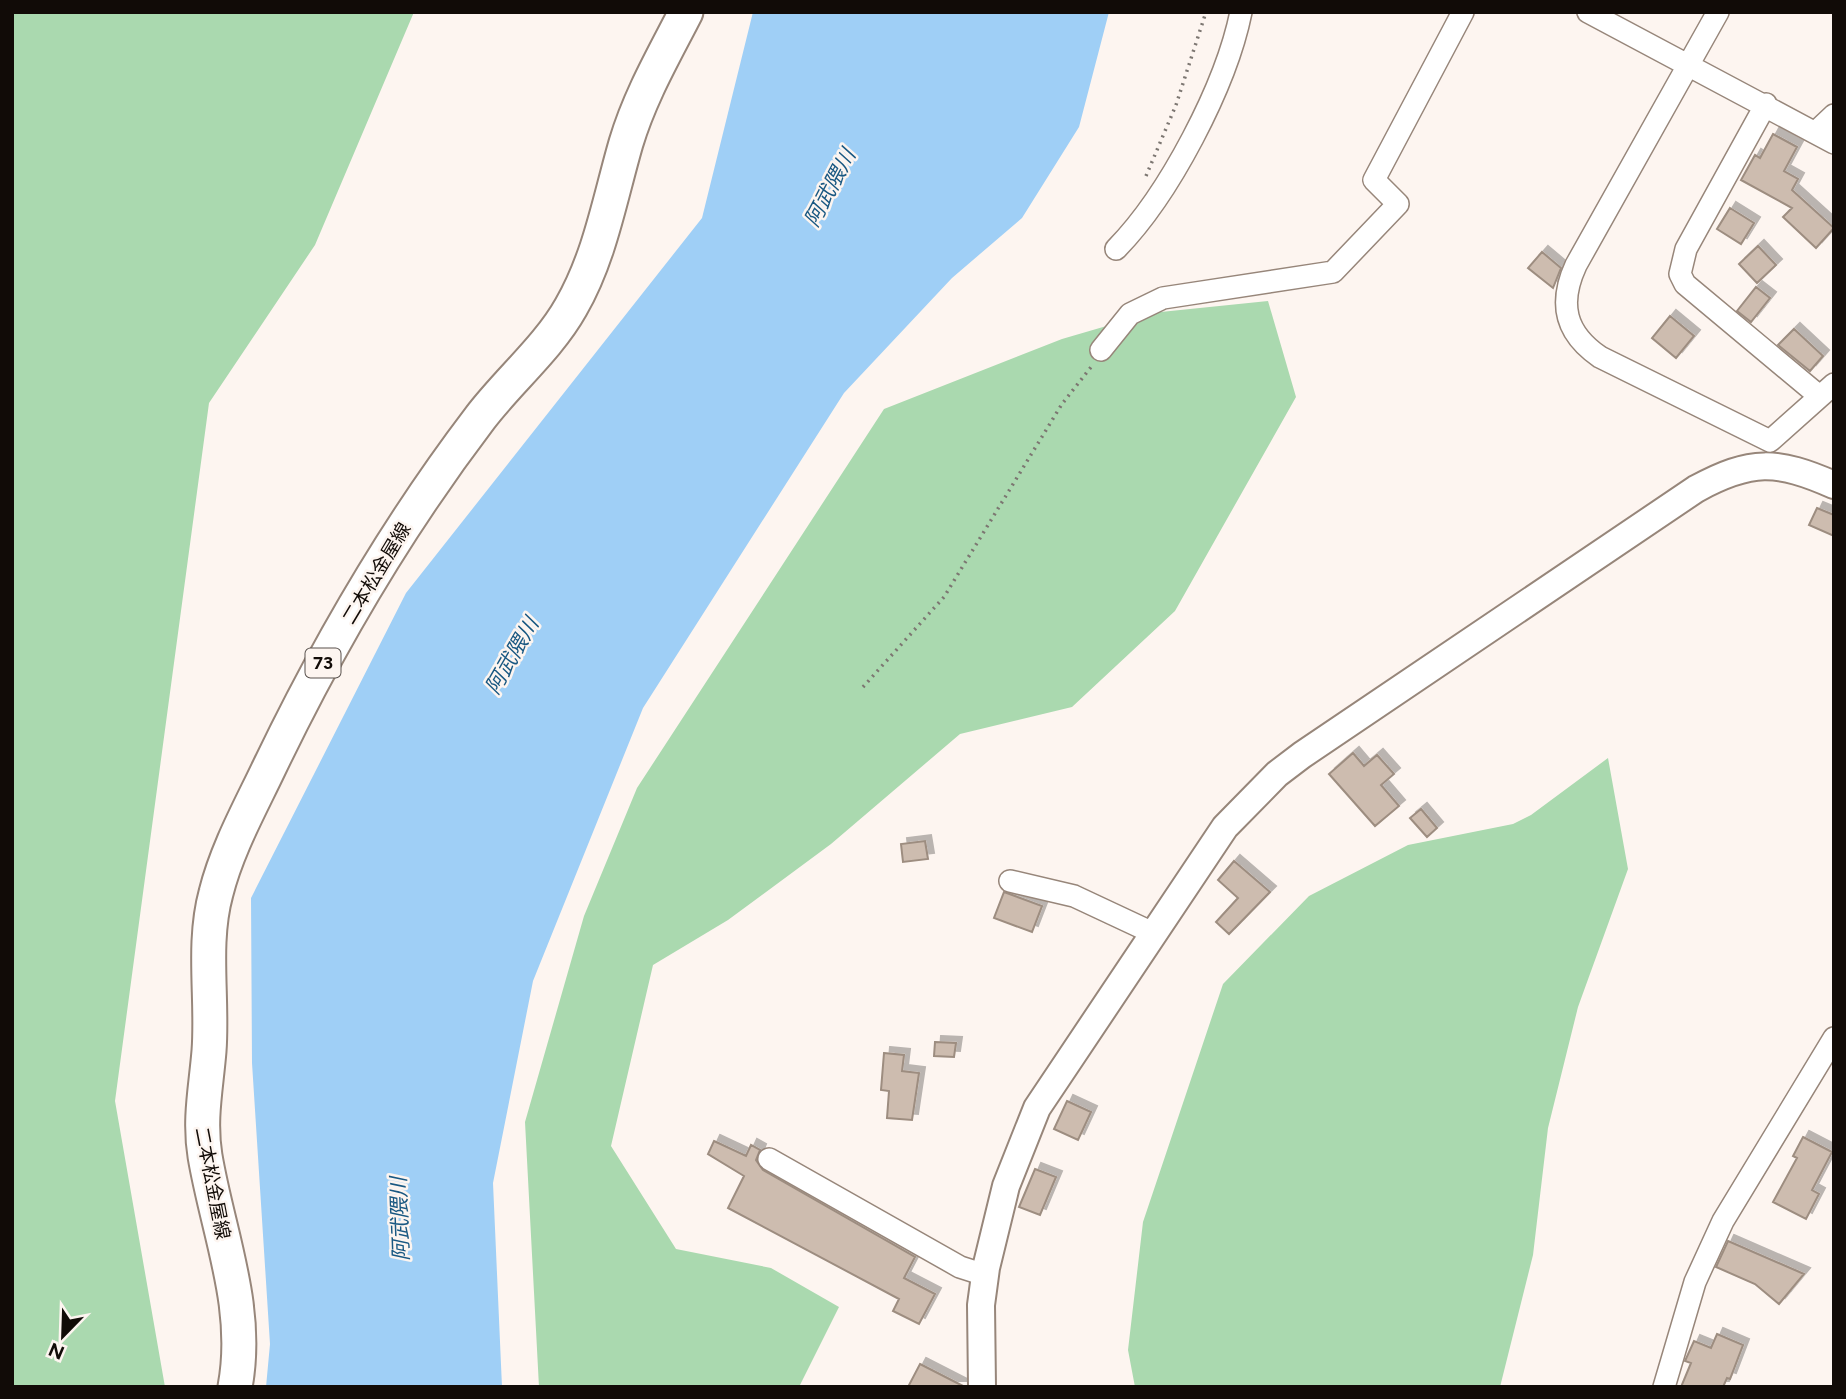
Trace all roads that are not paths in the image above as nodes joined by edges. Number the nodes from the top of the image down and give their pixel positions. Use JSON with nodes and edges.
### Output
{"nodes":[{"id":1,"x":686,"y":12,"type":"edge"},
{"id":2,"x":1241,"y":12,"type":"edge"},
{"id":3,"x":1463,"y":12,"type":"edge"},
{"id":4,"x":1588,"y":12,"type":"edge"},
{"id":5,"x":1718,"y":12,"type":"edge"},
{"id":6,"x":1689,"y":63,"type":"junction"},
{"id":7,"x":1766,"y":104,"type":"junction"},
{"id":8,"x":1834,"y":115,"type":"edge"},
{"id":9,"x":1825,"y":137,"type":"edge"},
{"id":10,"x":1116,"y":249,"type":"dead end"},
{"id":11,"x":1101,"y":351,"type":"road end"},
{"id":12,"x":1826,"y":390,"type":"edge"},
{"id":13,"x":1770,"y":453,"type":"junction"},
{"id":14,"x":1834,"y":485,"type":"edge"},
{"id":15,"x":1010,"y":881,"type":"dead end"},
{"id":16,"x":1153,"y":933,"type":"junction"},
{"id":17,"x":1834,"y":1038,"type":"edge"},
{"id":18,"x":769,"y":1159,"type":"dead end"},
{"id":19,"x":985,"y":1275,"type":"junction"},
{"id":20,"x":234,"y":1387,"type":"edge"},
{"id":21,"x":982,"y":1387,"type":"edge"},
{"id":22,"x":1664,"y":1387,"type":"edge"}],
"edges":[{"from":1,"to":20,"type":"main road","name":"二本松金屋線","number":"73"},
{"from":2,"to":10,"type":"street"},
{"from":3,"to":11,"type":"street"},
{"from":4,"to":6,"type":"street"},
{"from":5,"to":6,"type":"street"},
{"from":6,"to":7,"type":"street"},
{"from":6,"to":13,"type":"street"},
{"from":7,"to":9,"type":"street"},
{"from":7,"to":12,"type":"street"},
{"from":8,"to":9,"type":"street"},
{"from":12,"to":13,"type":"street"},
{"from":13,"to":14,"type":"street"},
{"from":13,"to":16,"type":"street"},
{"from":15,"to":16,"type":"street"},
{"from":16,"to":19,"type":"street"},
{"from":17,"to":22,"type":"street"},
{"from":18,"to":19,"type":"street"},
{"from":19,"to":21,"type":"street"}]}
